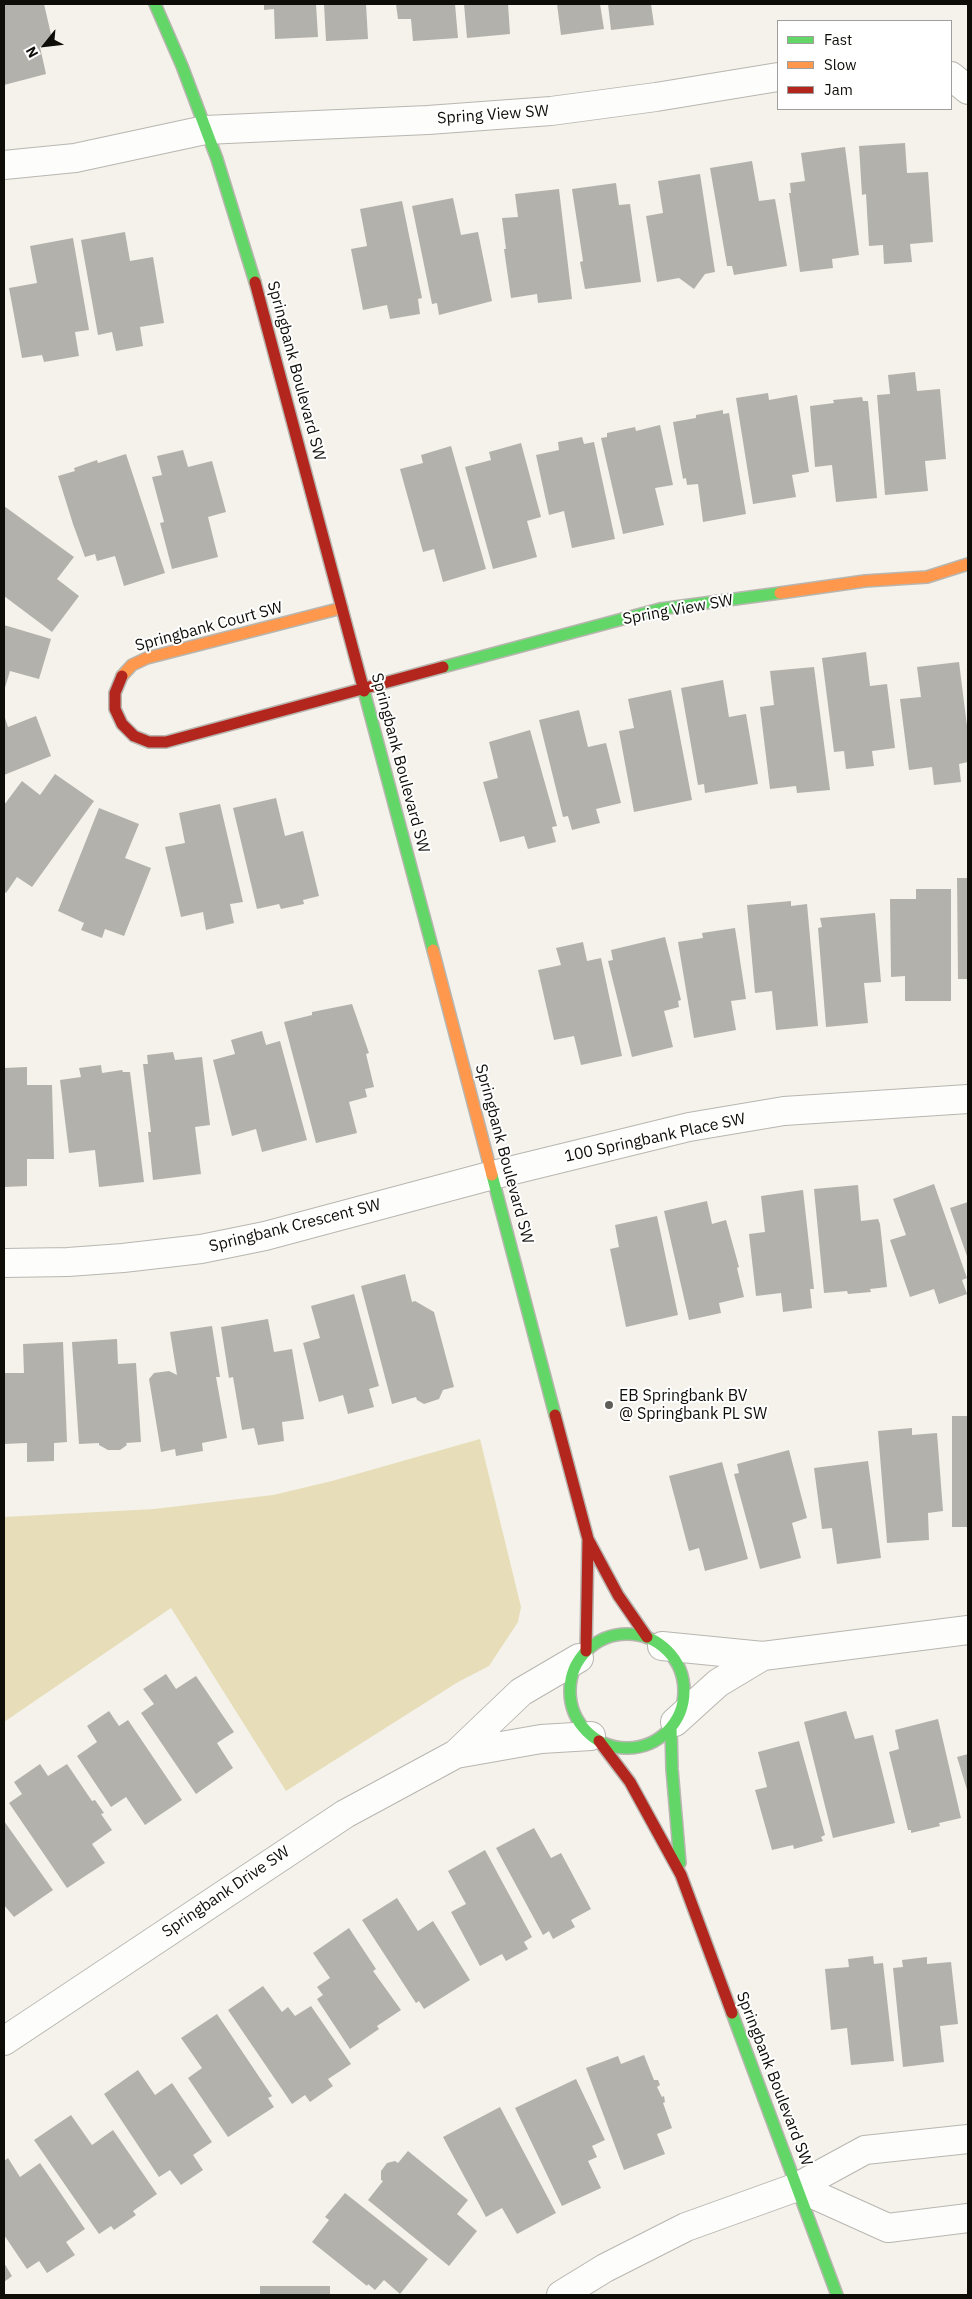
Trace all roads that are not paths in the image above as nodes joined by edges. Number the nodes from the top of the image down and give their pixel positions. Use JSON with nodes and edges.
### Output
{"nodes":[{"id":1,"x":155,"y":4,"type":"edge"},
{"id":2,"x":777,"y":77,"type":"edge"},
{"id":3,"x":952,"y":77,"type":"edge"},
{"id":4,"x":968,"y":90,"type":"edge"},
{"id":5,"x":205,"y":130,"type":"junction"},
{"id":6,"x":4,"y":165,"type":"edge"},
{"id":7,"x":968,"y":564,"type":"edge"},
{"id":8,"x":342,"y":608,"type":"junction"},
{"id":9,"x":363,"y":688,"type":"junction"},
{"id":10,"x":968,"y":1099,"type":"edge"},
{"id":11,"x":493,"y":1175,"type":"junction"},
{"id":12,"x":4,"y":1263,"type":"edge"},
{"id":13,"x":588,"y":1538,"type":"junction"},
{"id":14,"x":968,"y":1630,"type":"edge"},
{"id":15,"x":655,"y":1641,"type":"junction"},
{"id":16,"x":582,"y":1655,"type":"junction"},
{"id":17,"x":763,"y":1656,"type":"junction"},
{"id":18,"x":673,"y":1725,"type":"junction"},
{"id":19,"x":595,"y":1739,"type":"junction"},
{"id":20,"x":456,"y":1754,"type":"junction"},
{"id":21,"x":681,"y":1875,"type":"junction"},
{"id":22,"x":4,"y":2041,"type":"edge"},
{"id":23,"x":968,"y":2139,"type":"edge"},
{"id":24,"x":797,"y":2187,"type":"junction"},
{"id":25,"x":968,"y":2218,"type":"edge"},
{"id":26,"x":560,"y":2295,"type":"edge"},
{"id":27,"x":837,"y":2295,"type":"edge"}],
"edges":[{"from":1,"to":5,"type":"street","name":"Springbank Boulevard SW"},
{"from":2,"to":5,"type":"street","name":"Spring View SW"},
{"from":3,"to":4,"type":"street"},
{"from":5,"to":6,"type":"street"},
{"from":5,"to":8,"type":"street","name":"Springbank Boulevard SW"},
{"from":7,"to":9,"type":"street","name":"Spring View SW"},
{"from":8,"to":9,"type":"street","name":"Springbank Boulevard SW"},
{"from":8,"to":9,"type":"street","name":"Springbank Court SW"},
{"from":9,"to":11,"type":"street","name":"Springbank Boulevard SW"},
{"from":10,"to":11,"type":"street","name":"100 Springbank Place SW"},
{"from":11,"to":12,"type":"street","name":"Springbank Crescent SW"},
{"from":11,"to":13,"type":"street","name":"Springbank Boulevard SW"},
{"from":13,"to":15,"type":"street","name":"Springbank Boulevard SW"},
{"from":13,"to":16,"type":"street","name":"Springbank Boulevard SW"},
{"from":14,"to":17,"type":"street"},
{"from":15,"to":16,"type":"street"},
{"from":15,"to":17,"type":"street"},
{"from":15,"to":18,"type":"street"},
{"from":16,"to":19,"type":"street"},
{"from":16,"to":20,"type":"street","name":"Springbank Drive SW"},
{"from":17,"to":18,"type":"street"},
{"from":18,"to":19,"type":"street"},
{"from":18,"to":21,"type":"street","name":"Springbank Boulevard SW"},
{"from":19,"to":20,"type":"street","name":"Springbank Drive SW"},
{"from":19,"to":21,"type":"street","name":"Springbank Boulevard SW"},
{"from":20,"to":22,"type":"street","name":"Springbank Drive SW"},
{"from":21,"to":24,"type":"street","name":"Springbank Boulevard SW"},
{"from":23,"to":24,"type":"street"},
{"from":24,"to":25,"type":"street"},
{"from":24,"to":26,"type":"street"},
{"from":24,"to":27,"type":"street","name":"Springbank Boulevard SW"}]}
